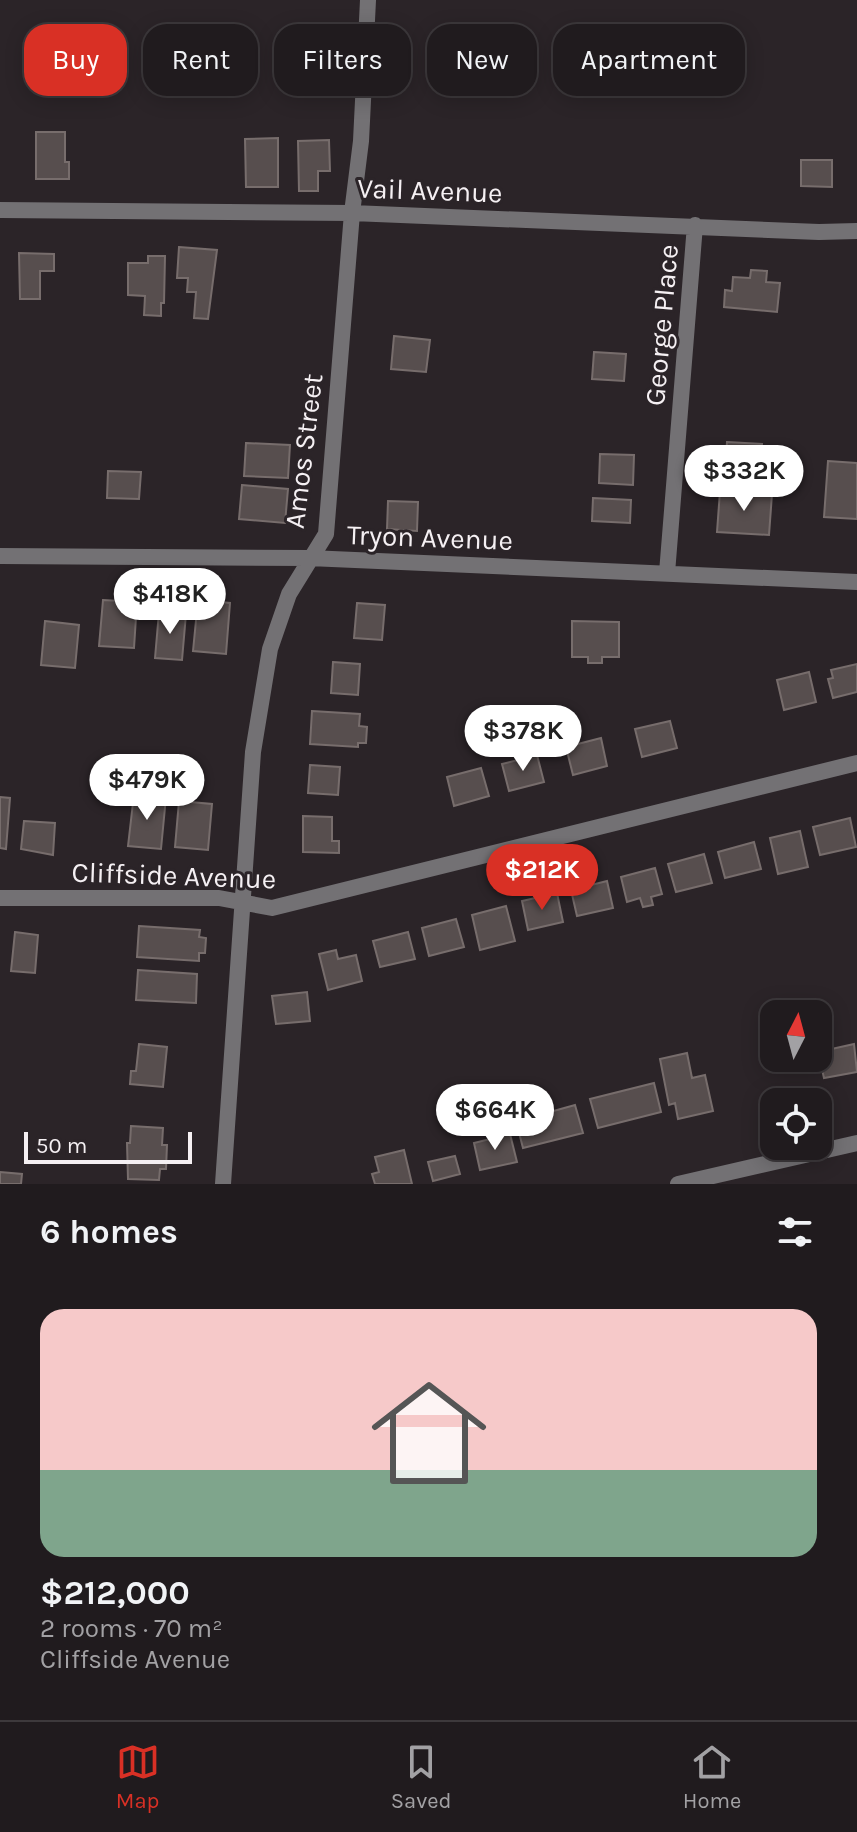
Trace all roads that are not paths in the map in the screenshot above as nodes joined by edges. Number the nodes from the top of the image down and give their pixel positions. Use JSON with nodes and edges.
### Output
{"nodes":[{"id":1,"x":368,"y":0,"type":"edge"},
{"id":2,"x":0,"y":210,"type":"edge"},
{"id":3,"x":352,"y":213,"type":"junction"},
{"id":4,"x":695,"y":225,"type":"junction"},
{"id":5,"x":857,"y":231,"type":"edge"},
{"id":6,"x":0,"y":556,"type":"edge"},
{"id":7,"x":309,"y":558,"type":"junction"},
{"id":8,"x":667,"y":573,"type":"junction"},
{"id":9,"x":857,"y":582,"type":"edge"},
{"id":10,"x":857,"y":763,"type":"edge"},
{"id":11,"x":0,"y":898,"type":"edge"},
{"id":12,"x":243,"y":901,"type":"junction"},
{"id":13,"x":857,"y":1143,"type":"edge"},
{"id":14,"x":223,"y":1184,"type":"edge"},
{"id":15,"x":678,"y":1184,"type":"edge"}],
"edges":[{"from":1,"to":3,"type":"street","name":"Amos Street"},
{"from":2,"to":3,"type":"street","name":"Vail Avenue"},
{"from":3,"to":4,"type":"street","name":"Vail Avenue"},
{"from":3,"to":7,"type":"street","name":"Amos Street"},
{"from":4,"to":5,"type":"street","name":"Vail Avenue"},
{"from":4,"to":8,"type":"street","name":"George Place"},
{"from":6,"to":7,"type":"street","name":"Tryon Avenue"},
{"from":7,"to":8,"type":"street","name":"Tryon Avenue"},
{"from":7,"to":12,"type":"street","name":"Amos Street"},
{"from":8,"to":9,"type":"street","name":"Tryon Avenue"},
{"from":10,"to":12,"type":"street","name":"Cliffside Avenue"},
{"from":11,"to":12,"type":"street","name":"Cliffside Avenue"},
{"from":12,"to":14,"type":"street","name":"Amos Street"},
{"from":13,"to":15,"type":"street"}]}
